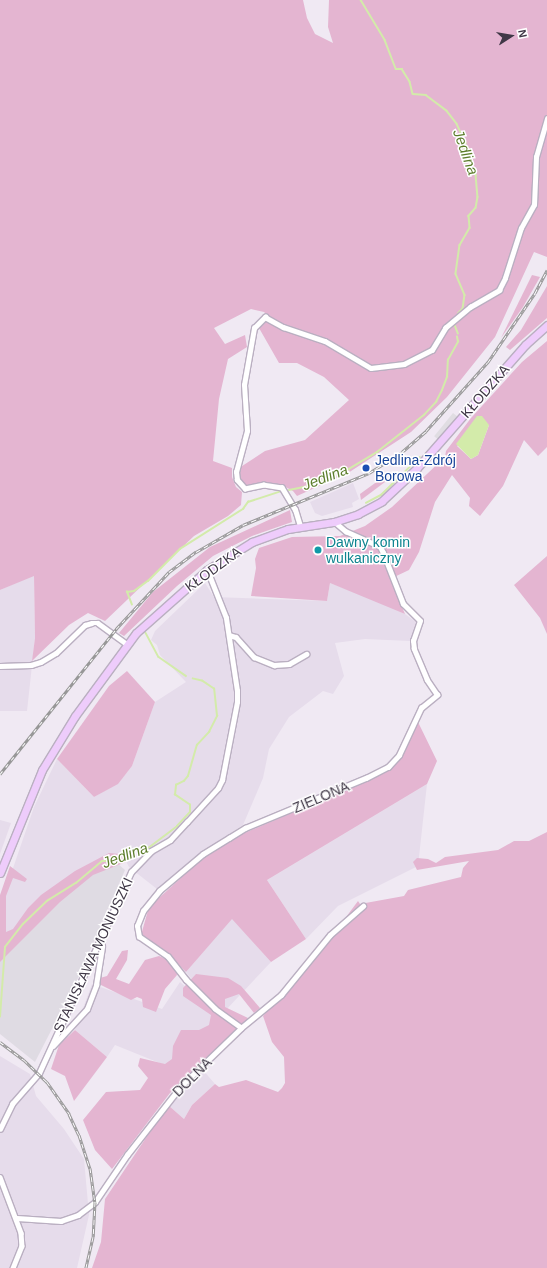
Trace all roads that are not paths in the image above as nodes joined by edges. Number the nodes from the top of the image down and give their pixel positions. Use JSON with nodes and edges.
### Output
{"nodes":[{"id":1,"x":547,"y":118,"type":"edge"},
{"id":2,"x":547,"y":324,"type":"edge"},
{"id":3,"x":334,"y":522,"type":"junction"},
{"id":4,"x":300,"y":526,"type":"junction"},
{"id":5,"x":207,"y":570,"type":"junction"},
{"id":6,"x":229,"y":635,"type":"junction"},
{"id":7,"x":127,"y":644,"type":"junction"},
{"id":8,"x":306,"y":654,"type":"dead end"},
{"id":9,"x":0,"y":666,"type":"edge"},
{"id":10,"x":0,"y":873,"type":"edge"},
{"id":11,"x":362,"y":906,"type":"dead end"},
{"id":12,"x":99,"y":941,"type":"junction"},
{"id":13,"x":241,"y":1028,"type":"junction"},
{"id":14,"x":50,"y":1049,"type":"junction"},
{"id":15,"x":0,"y":1129,"type":"edge"},
{"id":16,"x":0,"y":1178,"type":"edge"},
{"id":17,"x":17,"y":1218,"type":"junction"},
{"id":18,"x":13,"y":1268,"type":"edge"}],
"edges":[{"from":1,"to":4,"type":"street"},
{"from":2,"to":3,"type":"main road","name":"KŁODZKA"},
{"from":3,"to":4,"type":"main road","name":"KŁODZKA"},
{"from":3,"to":13,"type":"street","name":"ZIELONA"},
{"from":4,"to":5,"type":"main road","name":"KŁODZKA"},
{"from":5,"to":6,"type":"street","name":"STANISŁAWA MONIUSZKI"},
{"from":5,"to":7,"type":"main road","name":"KŁODZKA"},
{"from":6,"to":8,"type":"street"},
{"from":6,"to":12,"type":"street","name":"STANISŁAWA MONIUSZKI"},
{"from":7,"to":9,"type":"street"},
{"from":7,"to":10,"type":"main road","name":"KŁODZKA"},
{"from":11,"to":13,"type":"street","name":"DOLNA"},
{"from":12,"to":14,"type":"street","name":"STANISŁAWA MONIUSZKI"},
{"from":12,"to":14,"type":"street"},
{"from":13,"to":17,"type":"street","name":"DOLNA"},
{"from":14,"to":15,"type":"street","name":"STANISŁAWA MONIUSZKI"},
{"from":16,"to":17,"type":"street"},
{"from":17,"to":18,"type":"street"}]}
